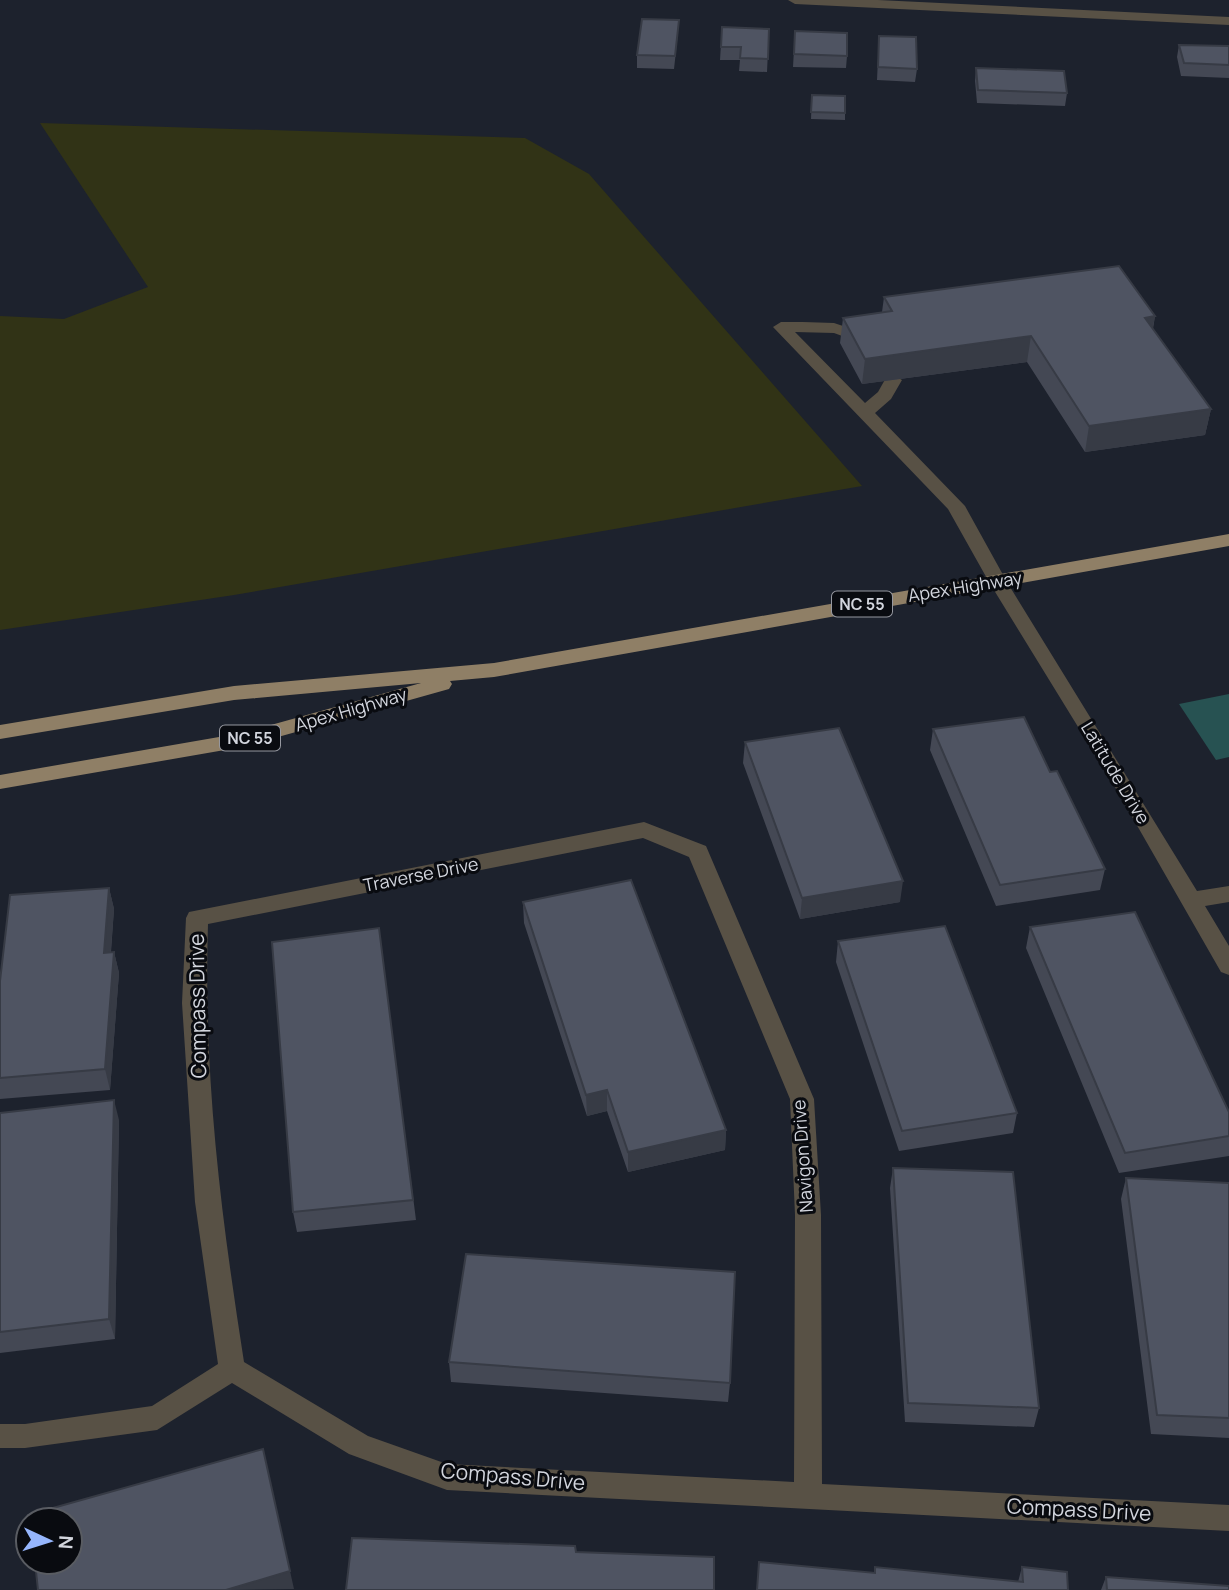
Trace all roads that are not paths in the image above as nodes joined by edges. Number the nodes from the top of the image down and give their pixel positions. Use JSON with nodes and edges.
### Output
{"nodes":[{"id":1,"x":795,"y":0,"type":"edge"},
{"id":2,"x":1111,"y":0,"type":"edge"},
{"id":3,"x":1114,"y":16,"type":"junction"},
{"id":4,"x":1229,"y":21,"type":"edge"},
{"id":5,"x":864,"y":339,"type":"edge"},
{"id":6,"x":893,"y":380,"type":"edge"},
{"id":7,"x":866,"y":412,"type":"junction"},
{"id":8,"x":1229,"y":540,"type":"edge"},
{"id":9,"x":998,"y":582,"type":"junction"},
{"id":10,"x":495,"y":670,"type":"junction"},
{"id":11,"x":0,"y":732,"type":"edge"},
{"id":12,"x":0,"y":782,"type":"edge"},
{"id":13,"x":644,"y":830,"type":"joint"},
{"id":14,"x":1229,"y":894,"type":"edge"},
{"id":15,"x":1189,"y":901,"type":"junction"},
{"id":16,"x":197,"y":918,"type":"joint"},
{"id":17,"x":1229,"y":966,"type":"edge"},
{"id":18,"x":232,"y":1369,"type":"junction"},
{"id":19,"x":0,"y":1436,"type":"edge"},
{"id":20,"x":808,"y":1495,"type":"junction"},
{"id":21,"x":1229,"y":1518,"type":"edge"}],
"edges":[{"from":1,"to":3,"type":"street"},
{"from":2,"to":3,"type":"street"},
{"from":3,"to":4,"type":"street"},
{"from":5,"to":7,"type":"street","name":"Latitude Drive"},
{"from":6,"to":7,"type":"street"},
{"from":7,"to":9,"type":"street","name":"Latitude Drive"},
{"from":8,"to":9,"type":"main road","name":"Apex Highway","number":"NC 55"},
{"from":9,"to":10,"type":"main road","name":"Apex Highway","number":"NC 55"},
{"from":9,"to":15,"type":"street","name":"Latitude Drive"},
{"from":10,"to":11,"type":"main road","name":"Apex Highway","number":"NC 55"},
{"from":10,"to":12,"type":"main road","name":"Apex Highway","number":"NC 55"},
{"from":13,"to":16,"type":"street","name":"Traverse Drive"},
{"from":13,"to":20,"type":"street","name":"Navigon Drive"},
{"from":14,"to":15,"type":"street"},
{"from":15,"to":17,"type":"street","name":"Latitude Drive"},
{"from":16,"to":18,"type":"street","name":"Compass Drive"},
{"from":18,"to":19,"type":"street"},
{"from":18,"to":20,"type":"street","name":"Compass Drive"},
{"from":20,"to":21,"type":"street","name":"Compass Drive"}]}
